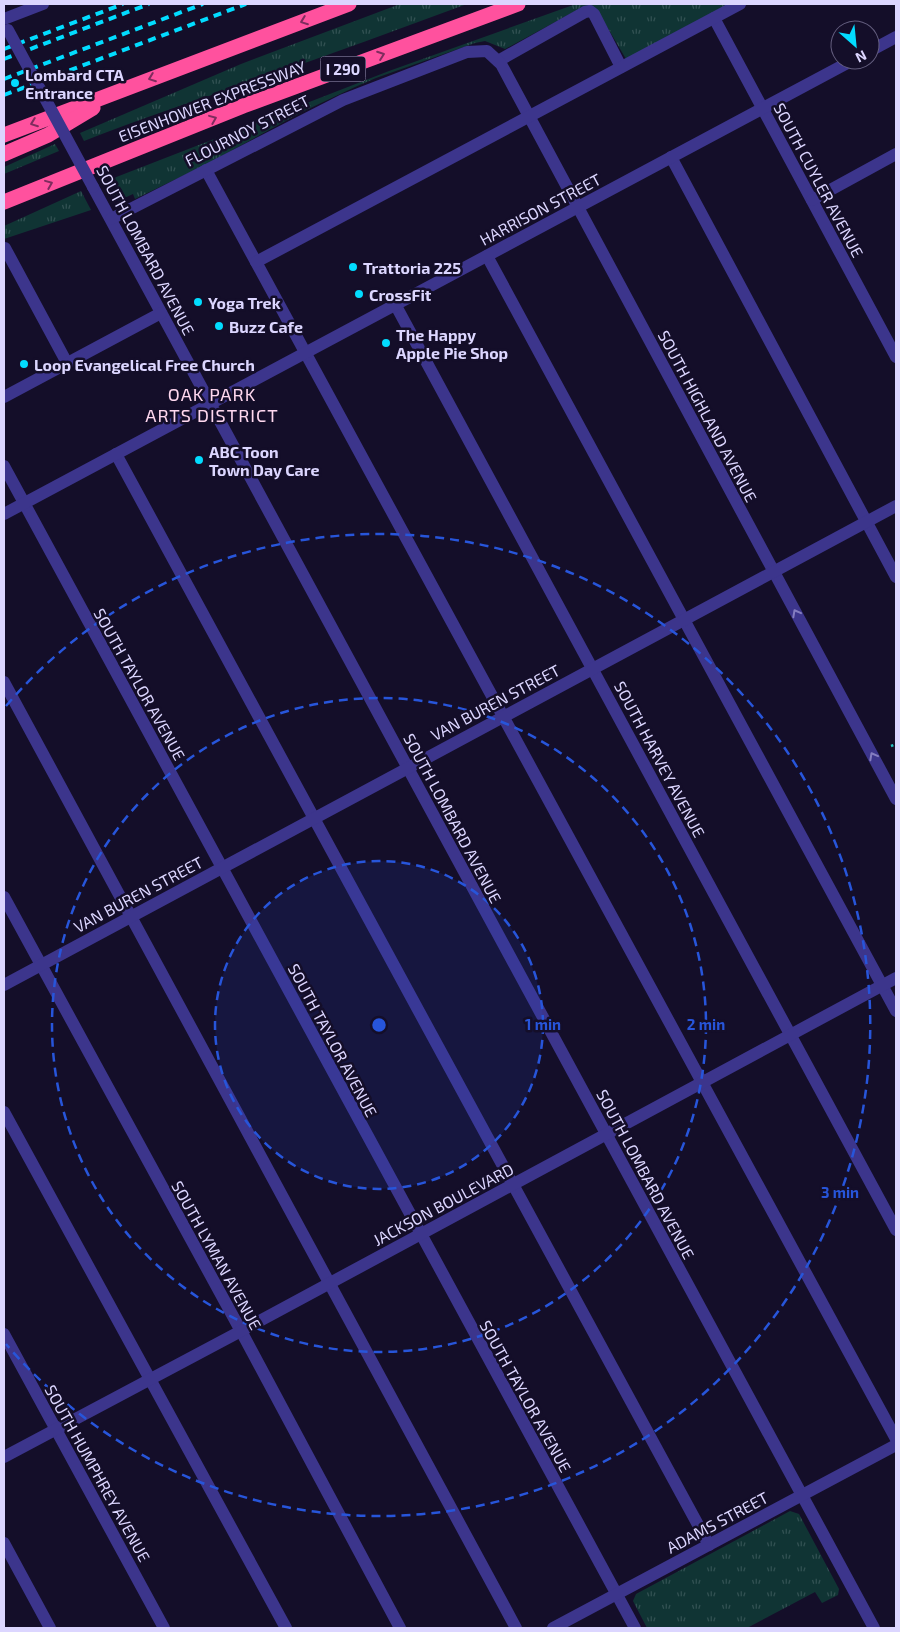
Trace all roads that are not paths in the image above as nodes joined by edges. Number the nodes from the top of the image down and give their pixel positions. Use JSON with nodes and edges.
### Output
{"nodes":[{"id":1,"x":43,"y":4,"type":"edge"},
{"id":2,"x":349,"y":4,"type":"edge"},
{"id":3,"x":518,"y":4,"type":"edge"},
{"id":4,"x":740,"y":4,"type":"edge"},
{"id":5,"x":714,"y":18,"type":"junction"},
{"id":6,"x":5,"y":24,"type":"edge"},
{"id":7,"x":896,"y":37,"type":"edge"},
{"id":8,"x":880,"y":46,"type":"edge"},
{"id":9,"x":487,"y":50,"type":"joint"},
{"id":10,"x":498,"y":60,"type":"junction"},
{"id":11,"x":621,"y":67,"type":"junction"},
{"id":12,"x":834,"y":70,"type":"edge"},
{"id":13,"x":129,"y":87,"type":"junction"},
{"id":14,"x":762,"y":108,"type":"junction"},
{"id":15,"x":530,"y":116,"type":"junction"},
{"id":16,"x":4,"y":135,"type":"edge"},
{"id":17,"x":4,"y":154,"type":"edge"},
{"id":18,"x":896,"y":154,"type":"edge"},
{"id":19,"x":671,"y":157,"type":"junction"},
{"id":20,"x":206,"y":170,"type":"junction"},
{"id":21,"x":812,"y":200,"type":"junction"},
{"id":22,"x":4,"y":202,"type":"edge"},
{"id":23,"x":577,"y":208,"type":"junction"},
{"id":24,"x":111,"y":219,"type":"junction"},
{"id":25,"x":4,"y":249,"type":"edge"},
{"id":26,"x":486,"y":256,"type":"junction"},
{"id":27,"x":256,"y":262,"type":"junction"},
{"id":28,"x":394,"y":304,"type":"junction"},
{"id":29,"x":161,"y":313,"type":"junction"},
{"id":30,"x":306,"y":353,"type":"junction"},
{"id":31,"x":896,"y":357,"type":"edge"},
{"id":32,"x":67,"y":363,"type":"junction"},
{"id":33,"x":4,"y":397,"type":"edge"},
{"id":34,"x":210,"y":404,"type":"junction"},
{"id":35,"x":116,"y":454,"type":"junction"},
{"id":36,"x":4,"y":466,"type":"edge"},
{"id":37,"x":24,"y":504,"type":"junction"},
{"id":38,"x":896,"y":506,"type":"edge"},
{"id":39,"x":4,"y":514,"type":"edge"},
{"id":40,"x":867,"y":521,"type":"junction"},
{"id":41,"x":774,"y":572,"type":"junction"},
{"id":42,"x":896,"y":577,"type":"edge"},
{"id":43,"x":684,"y":619,"type":"junction"},
{"id":44,"x":592,"y":669,"type":"junction"},
{"id":45,"x":4,"y":682,"type":"edge"},
{"id":46,"x":504,"y":716,"type":"junction"},
{"id":47,"x":408,"y":768,"type":"junction"},
{"id":48,"x":896,"y":799,"type":"edge"},
{"id":49,"x":314,"y":818,"type":"junction"},
{"id":50,"x":222,"y":868,"type":"junction"},
{"id":51,"x":4,"y":898,"type":"edge"},
{"id":52,"x":130,"y":917,"type":"junction"},
{"id":53,"x":40,"y":965,"type":"junction"},
{"id":54,"x":896,"y":978,"type":"edge"},
{"id":55,"x":4,"y":985,"type":"edge"},
{"id":56,"x":882,"y":985,"type":"junction"},
{"id":57,"x":896,"y":1010,"type":"edge"},
{"id":58,"x":790,"y":1035,"type":"junction"},
{"id":59,"x":702,"y":1082,"type":"junction"},
{"id":60,"x":4,"y":1112,"type":"edge"},
{"id":61,"x":606,"y":1134,"type":"junction"},
{"id":62,"x":513,"y":1184,"type":"junction"},
{"id":63,"x":896,"y":1230,"type":"edge"},
{"id":64,"x":420,"y":1235,"type":"junction"},
{"id":65,"x":329,"y":1284,"type":"junction"},
{"id":66,"x":241,"y":1331,"type":"junction"},
{"id":67,"x":4,"y":1334,"type":"edge"},
{"id":68,"x":150,"y":1380,"type":"junction"},
{"id":69,"x":56,"y":1430,"type":"junction"},
{"id":70,"x":896,"y":1439,"type":"edge"},
{"id":71,"x":896,"y":1445,"type":"edge"},
{"id":72,"x":4,"y":1457,"type":"edge"},
{"id":73,"x":802,"y":1495,"type":"junction"},
{"id":74,"x":4,"y":1543,"type":"edge"},
{"id":75,"x":709,"y":1545,"type":"junction"},
{"id":76,"x":616,"y":1595,"type":"junction"},
{"id":77,"x":50,"y":1628,"type":"edge"},
{"id":78,"x":164,"y":1628,"type":"edge"},
{"id":79,"x":286,"y":1628,"type":"edge"},
{"id":80,"x":400,"y":1628,"type":"edge"},
{"id":81,"x":516,"y":1628,"type":"edge"},
{"id":82,"x":553,"y":1628,"type":"edge"},
{"id":83,"x":635,"y":1628,"type":"edge"},
{"id":84,"x":874,"y":1628,"type":"edge"}],
"edges":[{"from":1,"to":6,"type":"street"},
{"from":2,"to":13,"type":"highway","one_way":true},
{"from":22,"to":3,"type":"highway","name":"EISENHOWER EXPRESSWAY","number":"I 290","one_way":true},
{"from":4,"to":5,"type":"street"},
{"from":5,"to":11,"type":"street"},
{"from":5,"to":14,"type":"street","name":"SOUTH CUYLER AVENUE"},
{"from":6,"to":24,"type":"street","name":"SOUTH LOMBARD AVENUE","bridge":true},
{"from":7,"to":8,"type":"street"},
{"from":9,"to":10,"type":"street","name":"SOUTH HIGHLAND AVENUE"},
{"from":9,"to":20,"type":"street","name":"FLOURNOY STREET"},
{"from":10,"to":11,"type":"street"},
{"from":10,"to":15,"type":"street","name":"SOUTH HIGHLAND AVENUE"},
{"from":11,"to":15,"type":"street"},
{"from":12,"to":14,"type":"street","name":"HARRISON STREET"},
{"from":13,"to":16,"type":"highway","one_way":true},
{"from":13,"to":17,"type":"highway"},
{"from":14,"to":19,"type":"street","name":"HARRISON STREET"},
{"from":14,"to":21,"type":"street","name":"SOUTH CUYLER AVENUE"},
{"from":15,"to":23,"type":"street","name":"SOUTH HIGHLAND AVENUE"},
{"from":15,"to":27,"type":"street"},
{"from":18,"to":21,"type":"street"},
{"from":19,"to":23,"type":"street","name":"HARRISON STREET"},
{"from":19,"to":40,"type":"street"},
{"from":20,"to":24,"type":"street","name":"FLOURNOY STREET"},
{"from":20,"to":27,"type":"street"},
{"from":21,"to":31,"type":"street","name":"SOUTH CUYLER AVENUE"},
{"from":23,"to":26,"type":"street","name":"HARRISON STREET"},
{"from":23,"to":41,"type":"street","name":"SOUTH HIGHLAND AVENUE"},
{"from":24,"to":29,"type":"street","name":"SOUTH LOMBARD AVENUE"},
{"from":25,"to":32,"type":"street"},
{"from":26,"to":28,"type":"street","name":"HARRISON STREET"},
{"from":26,"to":43,"type":"street"},
{"from":27,"to":30,"type":"street"},
{"from":28,"to":30,"type":"street","name":"HARRISON STREET"},
{"from":28,"to":44,"type":"street","name":"SOUTH HARVEY AVENUE"},
{"from":29,"to":32,"type":"street"},
{"from":29,"to":34,"type":"street","name":"SOUTH LOMBARD AVENUE"},
{"from":30,"to":34,"type":"street","name":"HARRISON STREET"},
{"from":30,"to":46,"type":"street"},
{"from":32,"to":33,"type":"street"},
{"from":34,"to":35,"type":"street","name":"HARRISON STREET"},
{"from":34,"to":47,"type":"street","name":"SOUTH LOMBARD AVENUE"},
{"from":35,"to":37,"type":"street","name":"HARRISON STREET"},
{"from":35,"to":49,"type":"street"},
{"from":36,"to":37,"type":"street","name":"SOUTH TAYLOR AVENUE"},
{"from":37,"to":39,"type":"street","name":"HARRISON STREET"},
{"from":37,"to":50,"type":"street","name":"SOUTH TAYLOR AVENUE"},
{"from":38,"to":40,"type":"street","name":"VAN BUREN STREET"},
{"from":40,"to":41,"type":"street","name":"VAN BUREN STREET"},
{"from":40,"to":42,"type":"street"},
{"from":41,"to":43,"type":"street","name":"VAN BUREN STREET"},
{"from":48,"to":41,"type":"street","name":"SOUTH HIGHLAND AVENUE","one_way":true},
{"from":43,"to":44,"type":"street","name":"VAN BUREN STREET"},
{"from":43,"to":56,"type":"street"},
{"from":44,"to":46,"type":"street","name":"VAN BUREN STREET"},
{"from":44,"to":58,"type":"street","name":"SOUTH HARVEY AVENUE"},
{"from":45,"to":52,"type":"street"},
{"from":46,"to":47,"type":"street","name":"VAN BUREN STREET"},
{"from":46,"to":59,"type":"street"},
{"from":47,"to":49,"type":"street","name":"VAN BUREN STREET"},
{"from":47,"to":61,"type":"street","name":"SOUTH LOMBARD AVENUE"},
{"from":49,"to":50,"type":"street","name":"VAN BUREN STREET"},
{"from":49,"to":62,"type":"street"},
{"from":50,"to":52,"type":"street","name":"VAN BUREN STREET"},
{"from":50,"to":64,"type":"street","name":"SOUTH TAYLOR AVENUE"},
{"from":51,"to":53,"type":"street","name":"SOUTH LYMAN AVENUE"},
{"from":52,"to":53,"type":"street","name":"VAN BUREN STREET"},
{"from":52,"to":65,"type":"street"},
{"from":53,"to":55,"type":"street","name":"VAN BUREN STREET"},
{"from":53,"to":66,"type":"street","name":"SOUTH LYMAN AVENUE"},
{"from":54,"to":56,"type":"street","name":"JACKSON BOULEVARD"},
{"from":56,"to":57,"type":"street"},
{"from":56,"to":58,"type":"street","name":"JACKSON BOULEVARD"},
{"from":58,"to":59,"type":"street","name":"JACKSON BOULEVARD"},
{"from":58,"to":63,"type":"street","name":"SOUTH HARVEY AVENUE"},
{"from":59,"to":61,"type":"street","name":"JACKSON BOULEVARD"},
{"from":59,"to":70,"type":"street"},
{"from":60,"to":68,"type":"street"},
{"from":61,"to":62,"type":"street","name":"JACKSON BOULEVARD"},
{"from":61,"to":73,"type":"street","name":"SOUTH LOMBARD AVENUE"},
{"from":62,"to":64,"type":"street","name":"JACKSON BOULEVARD"},
{"from":62,"to":75,"type":"street"},
{"from":64,"to":65,"type":"street","name":"JACKSON BOULEVARD"},
{"from":64,"to":76,"type":"street","name":"SOUTH TAYLOR AVENUE"},
{"from":65,"to":66,"type":"street","name":"JACKSON BOULEVARD"},
{"from":65,"to":81,"type":"street"},
{"from":66,"to":68,"type":"street","name":"JACKSON BOULEVARD"},
{"from":66,"to":80,"type":"street","name":"SOUTH LYMAN AVENUE"},
{"from":67,"to":69,"type":"street","name":"SOUTH HUMPHREY AVENUE"},
{"from":68,"to":69,"type":"street","name":"JACKSON BOULEVARD"},
{"from":68,"to":79,"type":"street"},
{"from":69,"to":72,"type":"street","name":"JACKSON BOULEVARD"},
{"from":69,"to":78,"type":"street","name":"SOUTH HUMPHREY AVENUE"},
{"from":71,"to":73,"type":"street","name":"ADAMS STREET"},
{"from":73,"to":75,"type":"street","name":"ADAMS STREET"},
{"from":73,"to":84,"type":"street","name":"SOUTH LOMBARD AVENUE"},
{"from":74,"to":77,"type":"street"},
{"from":75,"to":76,"type":"street","name":"ADAMS STREET"},
{"from":76,"to":82,"type":"street","name":"ADAMS STREET"},
{"from":76,"to":83,"type":"street","name":"SOUTH TAYLOR AVENUE"}]}
